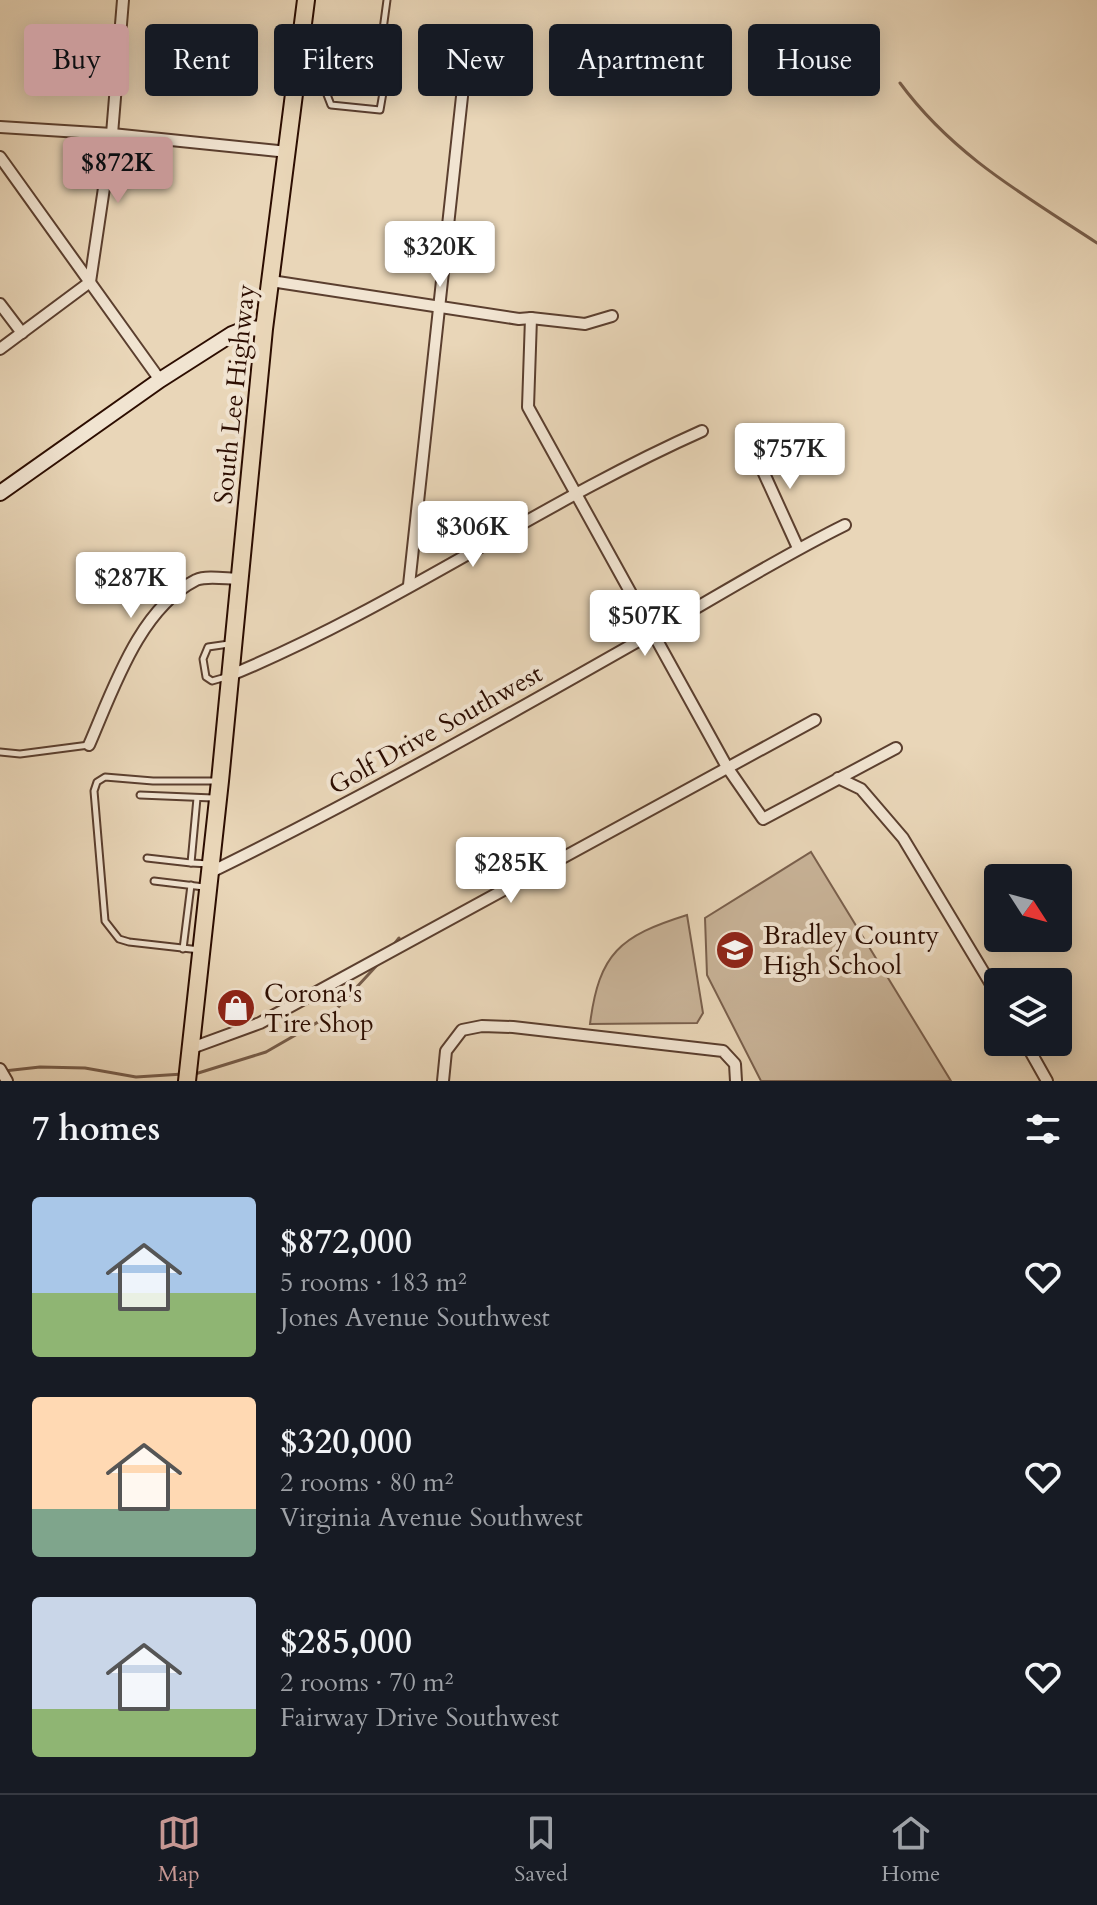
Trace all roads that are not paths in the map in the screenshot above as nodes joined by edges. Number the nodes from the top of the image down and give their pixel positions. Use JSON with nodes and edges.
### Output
{"nodes":[{"id":1,"x":123,"y":0,"type":"edge"},
{"id":2,"x":306,"y":0,"type":"edge"},
{"id":3,"x":387,"y":0,"type":"edge"},
{"id":4,"x":303,"y":24,"type":"edge"},
{"id":5,"x":384,"y":24,"type":"edge"},
{"id":6,"x":294,"y":96,"type":"edge"},
{"id":7,"x":328,"y":96,"type":"edge"},
{"id":8,"x":382,"y":96,"type":"edge"},
{"id":9,"x":462,"y":96,"type":"edge"},
{"id":10,"x":0,"y":127,"type":"edge"},
{"id":11,"x":112,"y":134,"type":"junction"},
{"id":12,"x":288,"y":152,"type":"junction"},
{"id":13,"x":0,"y":157,"type":"edge"},
{"id":14,"x":271,"y":281,"type":"junction"},
{"id":15,"x":90,"y":282,"type":"junction"},
{"id":16,"x":0,"y":304,"type":"edge"},
{"id":17,"x":439,"y":306,"type":"junction"},
{"id":18,"x":612,"y":316,"type":"dead end"},
{"id":19,"x":531,"y":318,"type":"junction"},
{"id":20,"x":264,"y":329,"type":"junction"},
{"id":21,"x":22,"y":333,"type":"junction"},
{"id":22,"x":0,"y":349,"type":"edge"},
{"id":23,"x":160,"y":380,"type":"junction"},
{"id":24,"x":702,"y":431,"type":"dead end"},
{"id":25,"x":752,"y":447,"type":"dead end"},
{"id":26,"x":576,"y":492,"type":"junction"},
{"id":27,"x":0,"y":493,"type":"edge"},
{"id":28,"x":845,"y":525,"type":"dead end"},
{"id":29,"x":798,"y":548,"type":"junction"},
{"id":30,"x":239,"y":579,"type":"junction"},
{"id":31,"x":409,"y":585,"type":"junction"},
{"id":32,"x":651,"y":634,"type":"junction"},
{"id":33,"x":233,"y":643,"type":"junction"},
{"id":34,"x":231,"y":675,"type":"junction"},
{"id":35,"x":815,"y":720,"type":"dead end"},
{"id":36,"x":89,"y":745,"type":"joint"},
{"id":37,"x":896,"y":748,"type":"dead end"},
{"id":38,"x":0,"y":752,"type":"edge"},
{"id":39,"x":727,"y":767,"type":"junction"},
{"id":40,"x":838,"y":778,"type":"junction"},
{"id":41,"x":220,"y":781,"type":"junction"},
{"id":42,"x":140,"y":795,"type":"dead end"},
{"id":43,"x":197,"y":798,"type":"junction"},
{"id":44,"x":218,"y":799,"type":"junction"},
{"id":45,"x":147,"y":858,"type":"dead end"},
{"id":46,"x":191,"y":863,"type":"junction"},
{"id":47,"x":210,"y":874,"type":"junction"},
{"id":48,"x":154,"y":881,"type":"dead end"},
{"id":49,"x":191,"y":885,"type":"junction"},
{"id":50,"x":183,"y":949,"type":"junction"},
{"id":51,"x":201,"y":950,"type":"junction"},
{"id":52,"x":984,"y":973,"type":"edge"},
{"id":53,"x":189,"y":1049,"type":"junction"},
{"id":54,"x":1033,"y":1056,"type":"edge"},
{"id":55,"x":0,"y":1069,"type":"edge"},
{"id":56,"x":7,"y":1081,"type":"edge"},
{"id":57,"x":187,"y":1081,"type":"edge"},
{"id":58,"x":443,"y":1081,"type":"edge"},
{"id":59,"x":736,"y":1081,"type":"edge"},
{"id":60,"x":1047,"y":1081,"type":"edge"}],
"edges":[{"from":1,"to":11,"type":"street"},
{"from":2,"to":4,"type":"main road","name":"South Lee Highway"},
{"from":3,"to":5,"type":"lane"},
{"from":6,"to":12,"type":"main road","name":"South Lee Highway"},
{"from":7,"to":8,"type":"lane"},
{"from":9,"to":17,"type":"street"},
{"from":10,"to":11,"type":"street"},
{"from":11,"to":12,"type":"street"},
{"from":11,"to":15,"type":"street"},
{"from":12,"to":14,"type":"main road","name":"South Lee Highway"},
{"from":13,"to":15,"type":"street"},
{"from":14,"to":17,"type":"street"},
{"from":14,"to":20,"type":"main road","name":"South Lee Highway"},
{"from":15,"to":21,"type":"street"},
{"from":15,"to":23,"type":"street"},
{"from":16,"to":21,"type":"street"},
{"from":17,"to":19,"type":"street"},
{"from":17,"to":31,"type":"street"},
{"from":18,"to":19,"type":"street"},
{"from":19,"to":26,"type":"street"},
{"from":20,"to":23,"type":"street"},
{"from":20,"to":30,"type":"main road","name":"South Lee Highway"},
{"from":21,"to":22,"type":"street"},
{"from":23,"to":27,"type":"street"},
{"from":24,"to":26,"type":"street"},
{"from":25,"to":29,"type":"street"},
{"from":26,"to":31,"type":"street"},
{"from":26,"to":32,"type":"street"},
{"from":28,"to":29,"type":"street","name":"Golf Drive Southwest"},
{"from":29,"to":32,"type":"street","name":"Golf Drive Southwest"},
{"from":30,"to":33,"type":"main road","name":"South Lee Highway"},
{"from":30,"to":36,"type":"street"},
{"from":31,"to":34,"type":"street"},
{"from":32,"to":39,"type":"street"},
{"from":32,"to":47,"type":"street","name":"Golf Drive Southwest"},
{"from":33,"to":34,"type":"main road","name":"South Lee Highway"},
{"from":33,"to":34,"type":"lane"},
{"from":34,"to":41,"type":"main road","name":"South Lee Highway"},
{"from":35,"to":39,"type":"street"},
{"from":36,"to":38,"type":"lane"},
{"from":37,"to":40,"type":"street"},
{"from":39,"to":40,"type":"street"},
{"from":39,"to":53,"type":"street"},
{"from":40,"to":52,"type":"street"},
{"from":41,"to":44,"type":"main road","name":"South Lee Highway"},
{"from":41,"to":50,"type":"lane"},
{"from":42,"to":43,"type":"lane"},
{"from":43,"to":44,"type":"lane"},
{"from":43,"to":46,"type":"lane"},
{"from":44,"to":47,"type":"main road","name":"South Lee Highway"},
{"from":45,"to":46,"type":"lane"},
{"from":46,"to":47,"type":"lane"},
{"from":47,"to":49,"type":"lane"},
{"from":47,"to":51,"type":"main road","name":"South Lee Highway"},
{"from":48,"to":49,"type":"lane"},
{"from":49,"to":50,"type":"lane"},
{"from":50,"to":51,"type":"lane"},
{"from":51,"to":53,"type":"main road","name":"South Lee Highway"},
{"from":53,"to":57,"type":"main road","name":"South Lee Highway"},
{"from":54,"to":60,"type":"street"},
{"from":55,"to":56,"type":"street"},
{"from":58,"to":59,"type":"street"}]}
